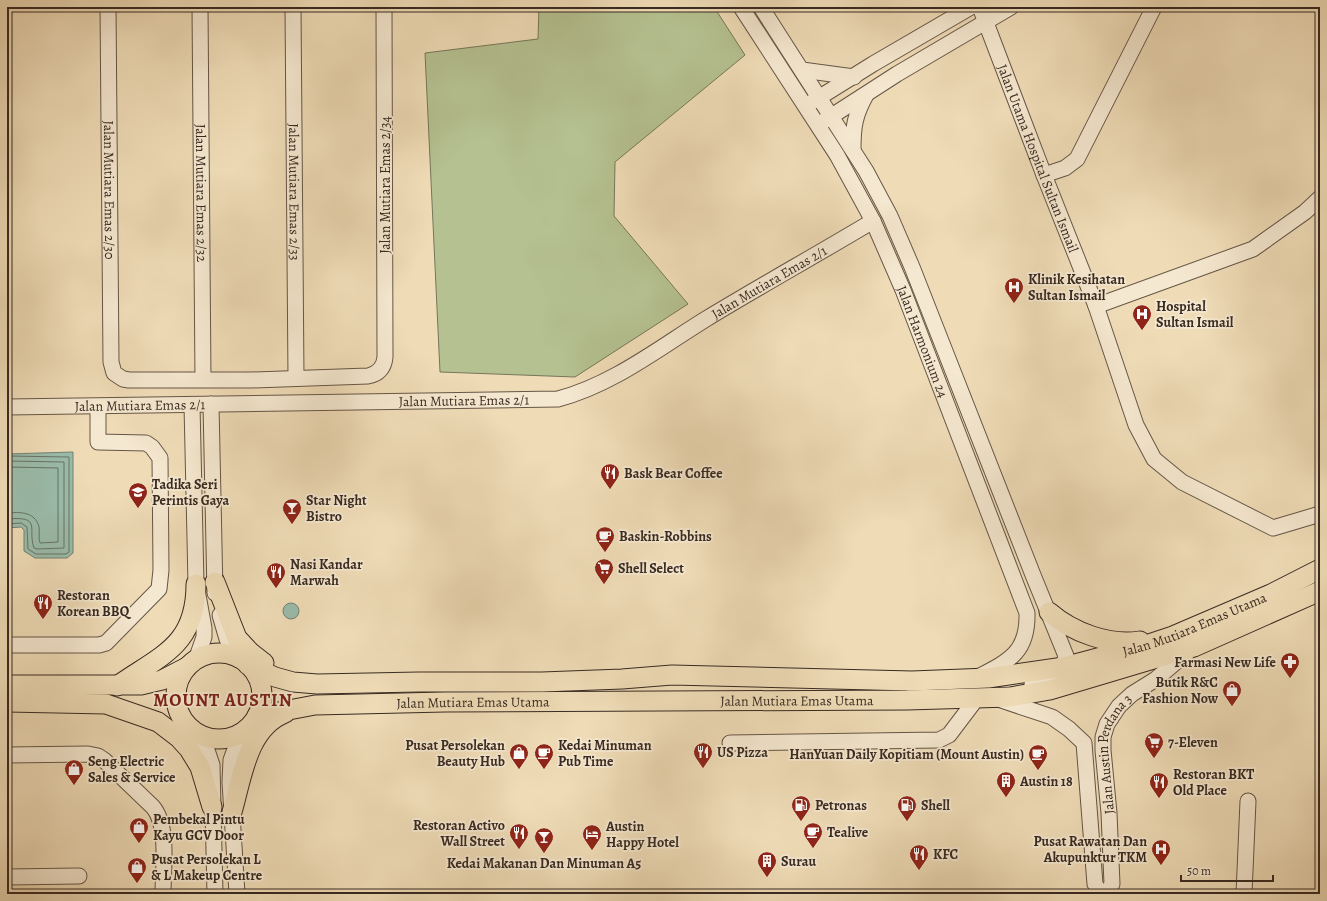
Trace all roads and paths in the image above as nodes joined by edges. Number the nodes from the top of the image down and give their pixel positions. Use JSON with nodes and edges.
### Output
{"nodes":[{"id":1,"x":108,"y":7,"type":"edge"},
{"id":2,"x":200,"y":7,"type":"edge"},
{"id":3,"x":293,"y":7,"type":"edge"},
{"id":4,"x":384,"y":7,"type":"edge"},
{"id":5,"x":741,"y":7,"type":"edge"},
{"id":6,"x":761,"y":7,"type":"edge"},
{"id":7,"x":971,"y":7,"type":"edge"},
{"id":8,"x":980,"y":7,"type":"edge"},
{"id":9,"x":1011,"y":7,"type":"edge"},
{"id":10,"x":1154,"y":7,"type":"edge"},
{"id":11,"x":986,"y":22,"type":"junction"},
{"id":12,"x":802,"y":70,"type":"junction"},
{"id":13,"x":854,"y":77,"type":"junction"},
{"id":14,"x":866,"y":93,"type":"junction"},
{"id":15,"x":820,"y":97,"type":"junction"},
{"id":16,"x":806,"y":106,"type":"junction"},
{"id":17,"x":832,"y":116,"type":"junction"},
{"id":18,"x":819,"y":125,"type":"junction"},
{"id":19,"x":853,"y":149,"type":"junction"},
{"id":20,"x":1044,"y":175,"type":"junction"},
{"id":21,"x":1320,"y":198,"type":"edge"},
{"id":22,"x":874,"y":221,"type":"junction"},
{"id":23,"x":1096,"y":306,"type":"junction"},
{"id":24,"x":296,"y":378,"type":"junction"},
{"id":25,"x":203,"y":380,"type":"junction"},
{"id":26,"x":211,"y":404,"type":"junction"},
{"id":27,"x":192,"y":405,"type":"junction"},
{"id":28,"x":7,"y":407,"type":"edge"},
{"id":29,"x":98,"y":407,"type":"junction"},
{"id":30,"x":1320,"y":514,"type":"edge"},
{"id":31,"x":1320,"y":569,"type":"edge"},
{"id":32,"x":205,"y":583,"type":"junction"},
{"id":33,"x":1320,"y":591,"type":"edge"},
{"id":34,"x":1049,"y":612,"type":"junction"},
{"id":35,"x":1173,"y":636,"type":"junction"},
{"id":36,"x":7,"y":645,"type":"edge"},
{"id":37,"x":1194,"y":647,"type":"junction"},
{"id":38,"x":241,"y":660,"type":"junction"},
{"id":39,"x":192,"y":664,"type":"junction"},
{"id":40,"x":1064,"y":667,"type":"junction"},
{"id":41,"x":975,"y":678,"type":"junction"},
{"id":42,"x":316,"y":684,"type":"junction"},
{"id":43,"x":7,"y":685,"type":"edge"},
{"id":44,"x":116,"y":686,"type":"junction"},
{"id":45,"x":979,"y":699,"type":"junction"},
{"id":46,"x":7,"y":702,"type":"edge"},
{"id":47,"x":315,"y":705,"type":"junction"},
{"id":48,"x":114,"y":706,"type":"junction"},
{"id":49,"x":257,"y":716,"type":"junction"},
{"id":50,"x":183,"y":719,"type":"junction"},
{"id":51,"x":241,"y":733,"type":"junction"},
{"id":52,"x":199,"y":734,"type":"junction"},
{"id":53,"x":730,"y":743,"type":"dead end"},
{"id":54,"x":7,"y":754,"type":"edge"},
{"id":55,"x":1248,"y":802,"type":"dead end"},
{"id":56,"x":212,"y":807,"type":"junction"},
{"id":57,"x":232,"y":812,"type":"junction"},
{"id":58,"x":79,"y":876,"type":"dead end"},
{"id":59,"x":7,"y":877,"type":"edge"},
{"id":60,"x":1098,"y":889,"type":"edge"},
{"id":61,"x":1109,"y":889,"type":"edge"},
{"id":62,"x":163,"y":894,"type":"edge"},
{"id":63,"x":215,"y":894,"type":"edge"},
{"id":64,"x":237,"y":894,"type":"edge"},
{"id":65,"x":1244,"y":894,"type":"edge"}],
"edges":[{"from":1,"to":25,"type":"street","name":"Jalan Mutiara Emas 2/30"},
{"from":2,"to":25,"type":"street","name":"Jalan Mutiara Emas 2/32"},
{"from":3,"to":24,"type":"street","name":"Jalan Mutiara Emas 2/33"},
{"from":4,"to":24,"type":"street","name":"Jalan Mutiara Emas 2/34"},
{"from":5,"to":16,"type":"street","name":"Jalan Harmonium 24"},
{"from":6,"to":12,"type":"street","name":"Jalan Harmonium 24"},
{"from":7,"to":13,"type":"street"},
{"from":8,"to":11,"type":"street","name":"Jalan Utama Hospital Sultan Ismail"},
{"from":9,"to":11,"type":"street"},
{"from":10,"to":20,"type":"street"},
{"from":11,"to":14,"type":"street"},
{"from":11,"to":20,"type":"street","name":"Jalan Utama Hospital Sultan Ismail"},
{"from":12,"to":13,"type":"street"},
{"from":12,"to":15,"type":"street","name":"Jalan Harmonium 24"},
{"from":13,"to":15,"type":"street"},
{"from":14,"to":17,"type":"street"},
{"from":14,"to":19,"type":"street"},
{"from":15,"to":16,"type":"street"},
{"from":15,"to":17,"type":"street","name":"Jalan Harmonium 24"},
{"from":16,"to":18,"type":"street","name":"Jalan Harmonium 24"},
{"from":17,"to":18,"type":"street"},
{"from":17,"to":19,"type":"street","name":"Jalan Harmonium 24"},
{"from":18,"to":22,"type":"street","name":"Jalan Harmonium 24"},
{"from":19,"to":34,"type":"street","name":"Jalan Harmonium 24"},
{"from":20,"to":23,"type":"street","name":"Jalan Utama Hospital Sultan Ismail"},
{"from":21,"to":23,"type":"street"},
{"from":22,"to":26,"type":"street","name":"Jalan Mutiara Emas 2/1"},
{"from":22,"to":41,"type":"street","name":"Jalan Harmonium 24"},
{"from":23,"to":30,"type":"street","name":"Jalan Utama Hospital Sultan Ismail"},
{"from":24,"to":25,"type":"street"},
{"from":26,"to":27,"type":"street","name":"Jalan Mutiara Emas 2/1"},
{"from":26,"to":32,"type":"street"},
{"from":27,"to":29,"type":"street","name":"Jalan Mutiara Emas 2/1"},
{"from":27,"to":32,"type":"street"},
{"from":28,"to":29,"type":"street","name":"Jalan Mutiara Emas 2/1"},
{"from":29,"to":36,"type":"street"},
{"from":31,"to":35,"type":"main road","name":"Jalan Mutiara Emas Utama"},
{"from":32,"to":38,"type":"street"},
{"from":32,"to":39,"type":"street"},
{"from":32,"to":42,"type":"main road"},
{"from":32,"to":44,"type":"main road"},
{"from":33,"to":37,"type":"main road","name":"Jalan Mutiara Emas Utama"},
{"from":34,"to":35,"type":"main road"},
{"from":34,"to":40,"type":"street"},
{"from":35,"to":40,"type":"main road","name":"Jalan Mutiara Emas Utama"},
{"from":37,"to":45,"type":"main road","name":"Jalan Mutiara Emas Utama"},
{"from":37,"to":61,"type":"street","name":"Jalan Austin Perdana 3"},
{"from":38,"to":39,"type":"main road"},
{"from":38,"to":42,"type":"main road","name":"Jalan Mutiara Emas Utama"},
{"from":38,"to":49,"type":"main road"},
{"from":39,"to":44,"type":"main road"},
{"from":39,"to":50,"type":"main road"},
{"from":40,"to":41,"type":"main road","name":"Jalan Mutiara Emas Utama"},
{"from":40,"to":45,"type":"street"},
{"from":41,"to":42,"type":"main road","name":"Jalan Mutiara Emas Utama"},
{"from":43,"to":44,"type":"main road"},
{"from":45,"to":47,"type":"main road","name":"Jalan Mutiara Emas Utama"},
{"from":45,"to":53,"type":"street"},
{"from":45,"to":60,"type":"street","name":"Jalan Austin Perdana 3"},
{"from":46,"to":48,"type":"main road"},
{"from":47,"to":49,"type":"main road","name":"Jalan Mutiara Emas Utama"},
{"from":47,"to":57,"type":"main road"},
{"from":48,"to":50,"type":"main road"},
{"from":48,"to":56,"type":"main road"},
{"from":49,"to":51,"type":"main road"},
{"from":50,"to":52,"type":"main road"},
{"from":51,"to":52,"type":"main road"},
{"from":51,"to":57,"type":"street"},
{"from":52,"to":56,"type":"street"},
{"from":54,"to":62,"type":"street"},
{"from":55,"to":65,"type":"street"},
{"from":56,"to":63,"type":"street"},
{"from":57,"to":64,"type":"street"},
{"from":58,"to":59,"type":"street"},
{"from":60,"to":61,"type":"street"}]}
